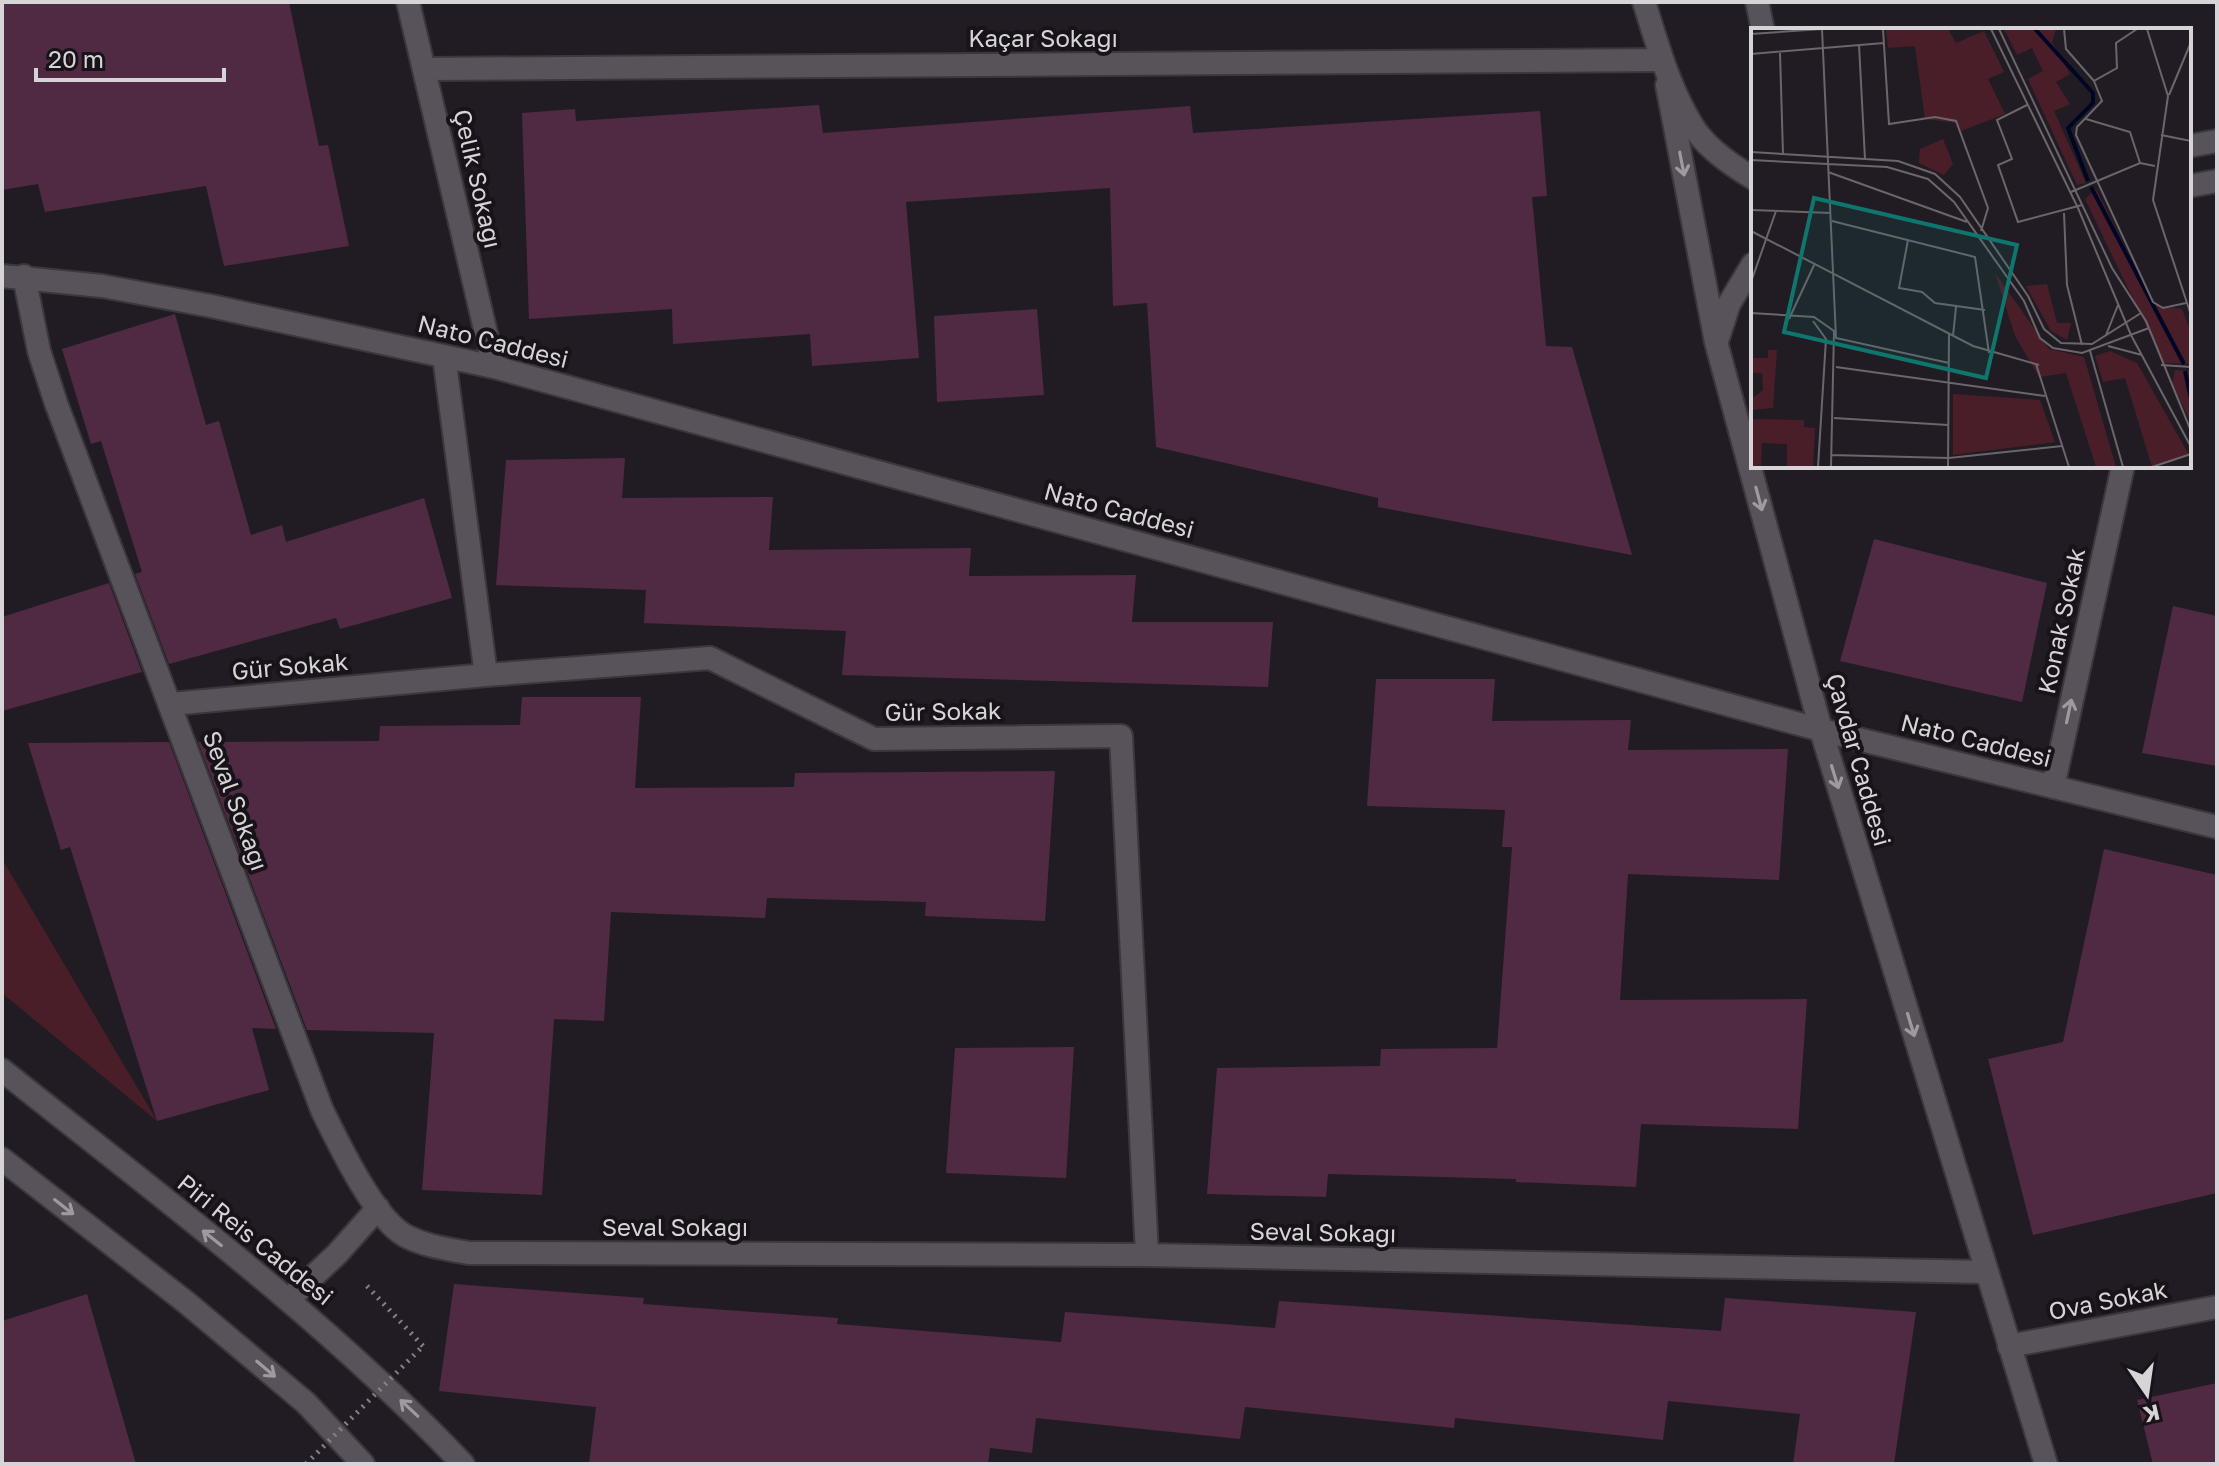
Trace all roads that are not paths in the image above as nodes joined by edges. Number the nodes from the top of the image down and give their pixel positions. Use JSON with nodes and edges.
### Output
{"nodes":[{"id":1,"x":408,"y":2,"type":"edge"},
{"id":2,"x":1644,"y":2,"type":"edge"},
{"id":3,"x":1757,"y":2,"type":"edge"},
{"id":4,"x":1763,"y":28,"type":"edge"},
{"id":5,"x":1662,"y":60,"type":"junction"},
{"id":6,"x":424,"y":69,"type":"junction"},
{"id":7,"x":2217,"y":141,"type":"edge"},
{"id":8,"x":2191,"y":147,"type":"edge"},
{"id":9,"x":1751,"y":177,"type":"edge"},
{"id":10,"x":2217,"y":181,"type":"edge"},
{"id":11,"x":2191,"y":186,"type":"edge"},
{"id":12,"x":1751,"y":267,"type":"edge"},
{"id":13,"x":13,"y":276,"type":"edge"},
{"id":14,"x":1716,"y":342,"type":"junction"},
{"id":15,"x":444,"y":356,"type":"junction"},
{"id":16,"x":494,"y":367,"type":"junction"},
{"id":17,"x":2123,"y":468,"type":"edge"},
{"id":18,"x":486,"y":675,"type":"junction"},
{"id":19,"x":171,"y":704,"type":"junction"},
{"id":20,"x":1821,"y":730,"type":"junction"},
{"id":21,"x":2053,"y":787,"type":"junction"},
{"id":22,"x":2217,"y":827,"type":"edge"},
{"id":23,"x":2,"y":1070,"type":"edge"},
{"id":24,"x":2,"y":1159,"type":"edge"},
{"id":25,"x":378,"y":1208,"type":"junction"},
{"id":26,"x":1147,"y":1255,"type":"junction"},
{"id":27,"x":1986,"y":1272,"type":"junction"},
{"id":28,"x":289,"y":1299,"type":"junction"},
{"id":29,"x":2217,"y":1307,"type":"edge"},
{"id":30,"x":2009,"y":1346,"type":"junction"},
{"id":31,"x":363,"y":1464,"type":"edge"},
{"id":32,"x":463,"y":1464,"type":"edge"},
{"id":33,"x":2046,"y":1464,"type":"edge"}],
"edges":[{"from":1,"to":6,"type":"street","name":"Çelik Sokağı"},
{"from":2,"to":5,"type":"street","name":"Çavdar Caddesi"},
{"from":3,"to":4,"type":"street"},
{"from":5,"to":6,"type":"street","name":"Kaçar Sokağı"},
{"from":5,"to":9,"type":"street","name":"Çavdar Caddesi"},
{"from":5,"to":14,"type":"street","name":"Çavdar Caddesi","one_way":true},
{"from":6,"to":16,"type":"street","name":"Çelik Sokağı"},
{"from":7,"to":8,"type":"street"},
{"from":10,"to":11,"type":"street"},
{"from":12,"to":14,"type":"street"},
{"from":13,"to":15,"type":"street","name":"Nato Caddesi"},
{"from":13,"to":19,"type":"street","name":"Seval Sokağı"},
{"from":14,"to":20,"type":"street","name":"Çavdar Caddesi","one_way":true},
{"from":15,"to":16,"type":"street","name":"Nato Caddesi"},
{"from":15,"to":18,"type":"street"},
{"from":16,"to":20,"type":"street","name":"Nato Caddesi"},
{"from":21,"to":17,"type":"street","name":"Konak Sokak","one_way":true},
{"from":18,"to":19,"type":"street","name":"Gür Sokak"},
{"from":18,"to":26,"type":"street","name":"Gür Sokak"},
{"from":19,"to":25,"type":"street","name":"Seval Sokağı"},
{"from":20,"to":21,"type":"street","name":"Nato Caddesi"},
{"from":20,"to":27,"type":"street","name":"Çavdar Caddesi","one_way":true},
{"from":21,"to":22,"type":"street","name":"Nato Caddesi"},
{"from":28,"to":23,"type":"street","name":"Piri Reis Caddesi","one_way":true},
{"from":24,"to":31,"type":"street","one_way":true},
{"from":25,"to":26,"type":"street","name":"Seval Sokağı"},
{"from":25,"to":28,"type":"street"},
{"from":26,"to":27,"type":"street","name":"Seval Sokağı"},
{"from":27,"to":30,"type":"street","name":"Çavdar Caddesi"},
{"from":32,"to":28,"type":"street","name":"Piri Reis Caddesi","one_way":true},
{"from":29,"to":30,"type":"street","name":"Ova Sokak"},
{"from":30,"to":33,"type":"street","name":"Çavdar Caddesi"}]}
